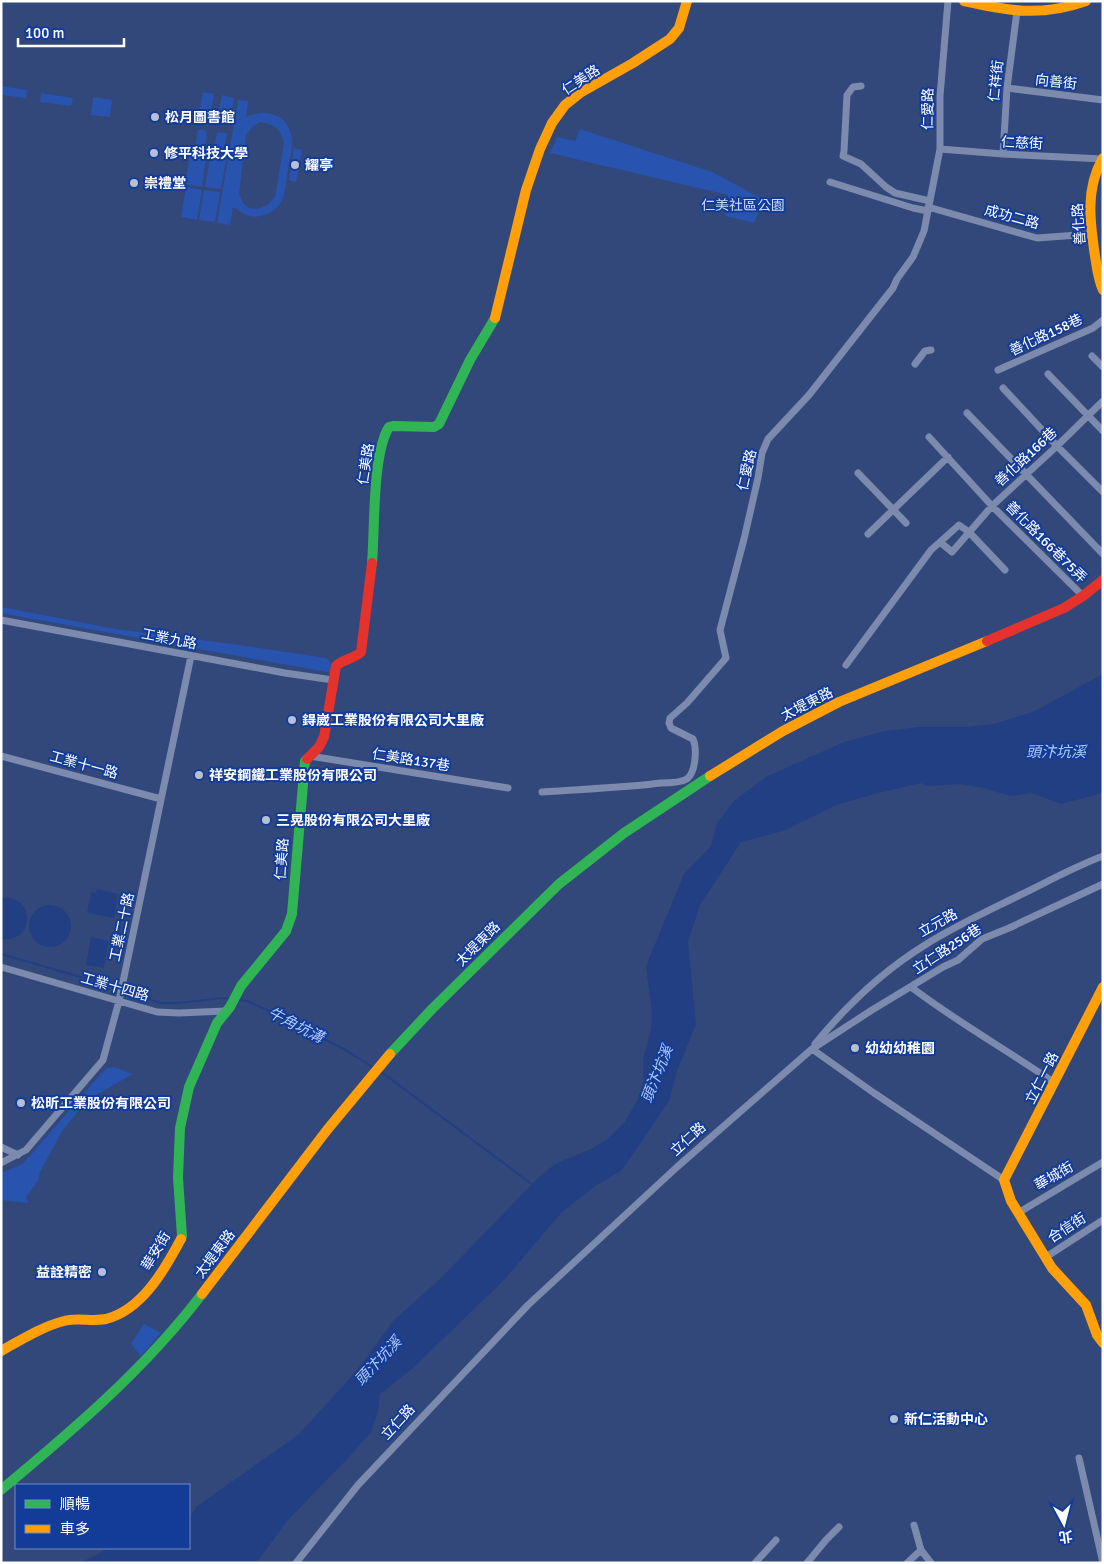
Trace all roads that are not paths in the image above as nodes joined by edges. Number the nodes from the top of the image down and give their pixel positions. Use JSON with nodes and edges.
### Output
{"nodes":[{"id":1,"x":687,"y":1,"type":"edge"},
{"id":2,"x":948,"y":1,"type":"edge"},
{"id":3,"x":964,"y":1,"type":"edge"},
{"id":4,"x":1086,"y":1,"type":"edge"},
{"id":5,"x":1018,"y":11,"type":"junction"},
{"id":6,"x":861,"y":86,"type":"dead end"},
{"id":7,"x":1007,"y":88,"type":"junction"},
{"id":8,"x":1103,"y":100,"type":"edge"},
{"id":9,"x":940,"y":149,"type":"junction"},
{"id":10,"x":1003,"y":154,"type":"junction"},
{"id":11,"x":1102,"y":159,"type":"edge"},
{"id":12,"x":830,"y":182,"type":"dead end"},
{"id":13,"x":929,"y":206,"type":"junction"},
{"id":14,"x":1092,"y":234,"type":"junction"},
{"id":15,"x":1103,"y":290,"type":"edge"},
{"id":16,"x":1103,"y":320,"type":"edge"},
{"id":17,"x":931,"y":350,"type":"dead end"},
{"id":18,"x":1092,"y":356,"type":"dead end"},
{"id":19,"x":915,"y":364,"type":"dead end"},
{"id":20,"x":1103,"y":367,"type":"edge"},
{"id":21,"x":998,"y":370,"type":"dead end"},
{"id":22,"x":1048,"y":374,"type":"dead end"},
{"id":23,"x":1003,"y":388,"type":"dead end"},
{"id":24,"x":1103,"y":401,"type":"edge"},
{"id":25,"x":967,"y":413,"type":"dead end"},
{"id":26,"x":1088,"y":416,"type":"junction"},
{"id":27,"x":1103,"y":431,"type":"edge"},
{"id":28,"x":929,"y":437,"type":"dead end"},
{"id":29,"x":1057,"y":446,"type":"junction"},
{"id":30,"x":948,"y":457,"type":"junction"},
{"id":31,"x":858,"y":473,"type":"dead end"},
{"id":32,"x":1025,"y":475,"type":"junction"},
{"id":33,"x":1103,"y":492,"type":"edge"},
{"id":34,"x":992,"y":506,"type":"junction"},
{"id":35,"x":893,"y":510,"type":"junction"},
{"id":36,"x":906,"y":523,"type":"dead end"},
{"id":37,"x":969,"y":532,"type":"junction"},
{"id":38,"x":868,"y":534,"type":"dead end"},
{"id":39,"x":940,"y":542,"type":"junction"},
{"id":40,"x":1103,"y":554,"type":"edge"},
{"id":41,"x":1005,"y":570,"type":"dead end"},
{"id":42,"x":1103,"y":580,"type":"edge"},
{"id":43,"x":1083,"y":596,"type":"junction"},
{"id":44,"x":1,"y":620,"type":"edge"},
{"id":45,"x":191,"y":656,"type":"junction"},
{"id":46,"x":846,"y":665,"type":"dead end"},
{"id":47,"x":333,"y":680,"type":"junction"},
{"id":48,"x":1,"y":756,"type":"edge"},
{"id":49,"x":310,"y":756,"type":"junction"},
{"id":50,"x":508,"y":788,"type":"dead end"},
{"id":51,"x":542,"y":792,"type":"dead end"},
{"id":52,"x":161,"y":799,"type":"junction"},
{"id":53,"x":1103,"y":856,"type":"edge"},
{"id":54,"x":1103,"y":884,"type":"edge"},
{"id":55,"x":1,"y":967,"type":"edge"},
{"id":56,"x":912,"y":987,"type":"junction"},
{"id":57,"x":1103,"y":988,"type":"edge"},
{"id":58,"x":120,"y":999,"type":"junction"},
{"id":59,"x":228,"y":1009,"type":"junction"},
{"id":60,"x":812,"y":1049,"type":"junction"},
{"id":61,"x":1054,"y":1083,"type":"junction"},
{"id":62,"x":1,"y":1147,"type":"edge"},
{"id":63,"x":18,"y":1155,"type":"junction"},
{"id":64,"x":1103,"y":1162,"type":"edge"},
{"id":65,"x":1,"y":1163,"type":"edge"},
{"id":66,"x":1004,"y":1180,"type":"junction"},
{"id":67,"x":1018,"y":1213,"type":"junction"},
{"id":68,"x":1103,"y":1220,"type":"edge"},
{"id":69,"x":1046,"y":1257,"type":"junction"},
{"id":70,"x":1103,"y":1343,"type":"edge"},
{"id":71,"x":1,"y":1351,"type":"edge"},
{"id":72,"x":1079,"y":1458,"type":"dead end"},
{"id":73,"x":1,"y":1490,"type":"edge"},
{"id":74,"x":914,"y":1526,"type":"dead end"},
{"id":75,"x":839,"y":1527,"type":"dead end"},
{"id":76,"x":776,"y":1540,"type":"dead end"},
{"id":77,"x":922,"y":1550,"type":"junction"},
{"id":78,"x":296,"y":1563,"type":"edge"},
{"id":79,"x":755,"y":1563,"type":"edge"},
{"id":80,"x":807,"y":1563,"type":"edge"},
{"id":81,"x":908,"y":1563,"type":"edge"},
{"id":82,"x":931,"y":1563,"type":"edge"},
{"id":83,"x":1103,"y":1563,"type":"edge"}],
"edges":[{"from":1,"to":47,"type":"street","name":"仁美路"},
{"from":2,"to":9,"type":"street","name":"仁愛路"},
{"from":3,"to":5,"type":"street"},
{"from":4,"to":5,"type":"street"},
{"from":5,"to":7,"type":"street","name":"仁祥街"},
{"from":6,"to":13,"type":"street","name":"成功二路"},
{"from":7,"to":8,"type":"street","name":"向善街"},
{"from":7,"to":10,"type":"street","name":"仁祥街"},
{"from":9,"to":10,"type":"street","name":"仁慈街"},
{"from":9,"to":13,"type":"street","name":"仁愛路"},
{"from":10,"to":11,"type":"street","name":"仁慈街"},
{"from":11,"to":14,"type":"street","name":"善化路"},
{"from":12,"to":13,"type":"street","name":"成功二路"},
{"from":13,"to":14,"type":"street","name":"成功二路"},
{"from":13,"to":51,"type":"street","name":"仁愛路"},
{"from":14,"to":15,"type":"street","name":"善化路"},
{"from":16,"to":21,"type":"street","name":"善化路158巷"},
{"from":17,"to":19,"type":"street"},
{"from":18,"to":20,"type":"street"},
{"from":22,"to":26,"type":"street"},
{"from":23,"to":29,"type":"street"},
{"from":24,"to":26,"type":"street","name":"善化路166巷"},
{"from":25,"to":32,"type":"street"},
{"from":26,"to":27,"type":"street"},
{"from":26,"to":29,"type":"street","name":"善化路166巷"},
{"from":28,"to":30,"type":"street","name":"善化路166巷75弄"},
{"from":29,"to":32,"type":"street","name":"善化路166巷"},
{"from":29,"to":33,"type":"street"},
{"from":30,"to":34,"type":"street","name":"善化路166巷75弄"},
{"from":30,"to":35,"type":"street"},
{"from":31,"to":35,"type":"street"},
{"from":32,"to":34,"type":"street","name":"善化路166巷"},
{"from":32,"to":40,"type":"street"},
{"from":34,"to":37,"type":"street","name":"善化路166巷"},
{"from":34,"to":43,"type":"street","name":"善化路166巷75弄"},
{"from":35,"to":36,"type":"street"},
{"from":35,"to":38,"type":"street"},
{"from":37,"to":39,"type":"street"},
{"from":37,"to":39,"type":"street","name":"善化路166巷"},
{"from":37,"to":41,"type":"street"},
{"from":39,"to":46,"type":"street"},
{"from":42,"to":43,"type":"street","name":"太堤東路"},
{"from":43,"to":73,"type":"street","name":"太堤東路"},
{"from":44,"to":45,"type":"street","name":"工業九路"},
{"from":45,"to":47,"type":"street","name":"工業九路"},
{"from":45,"to":52,"type":"street","name":"工業二十路"},
{"from":47,"to":49,"type":"street","name":"仁美路"},
{"from":48,"to":52,"type":"street","name":"工業十一路"},
{"from":49,"to":50,"type":"street","name":"仁美路137巷"},
{"from":49,"to":59,"type":"street","name":"仁美路"},
{"from":52,"to":58,"type":"street","name":"工業二十路"},
{"from":53,"to":60,"type":"street","name":"立元路"},
{"from":54,"to":56,"type":"street","name":"立仁路256巷"},
{"from":55,"to":58,"type":"street","name":"工業十四路"},
{"from":56,"to":60,"type":"street","name":"立仁路256巷"},
{"from":56,"to":61,"type":"street"},
{"from":57,"to":61,"type":"street","name":"立仁一路"},
{"from":58,"to":59,"type":"street","name":"工業十四路"},
{"from":58,"to":63,"type":"street","name":"工業二十路"},
{"from":59,"to":71,"type":"street","name":"華安街"},
{"from":60,"to":66,"type":"street"},
{"from":60,"to":78,"type":"street","name":"立仁路"},
{"from":61,"to":66,"type":"street","name":"立仁一路"},
{"from":62,"to":63,"type":"street"},
{"from":63,"to":65,"type":"street","name":"工業二十路"},
{"from":64,"to":67,"type":"street","name":"華城街"},
{"from":66,"to":67,"type":"street"},
{"from":67,"to":69,"type":"street"},
{"from":68,"to":69,"type":"street","name":"合信街"},
{"from":69,"to":70,"type":"street"},
{"from":72,"to":83,"type":"street"},
{"from":74,"to":77,"type":"street"},
{"from":75,"to":80,"type":"street"},
{"from":76,"to":79,"type":"street"},
{"from":77,"to":81,"type":"street"},
{"from":77,"to":82,"type":"street"}]}
